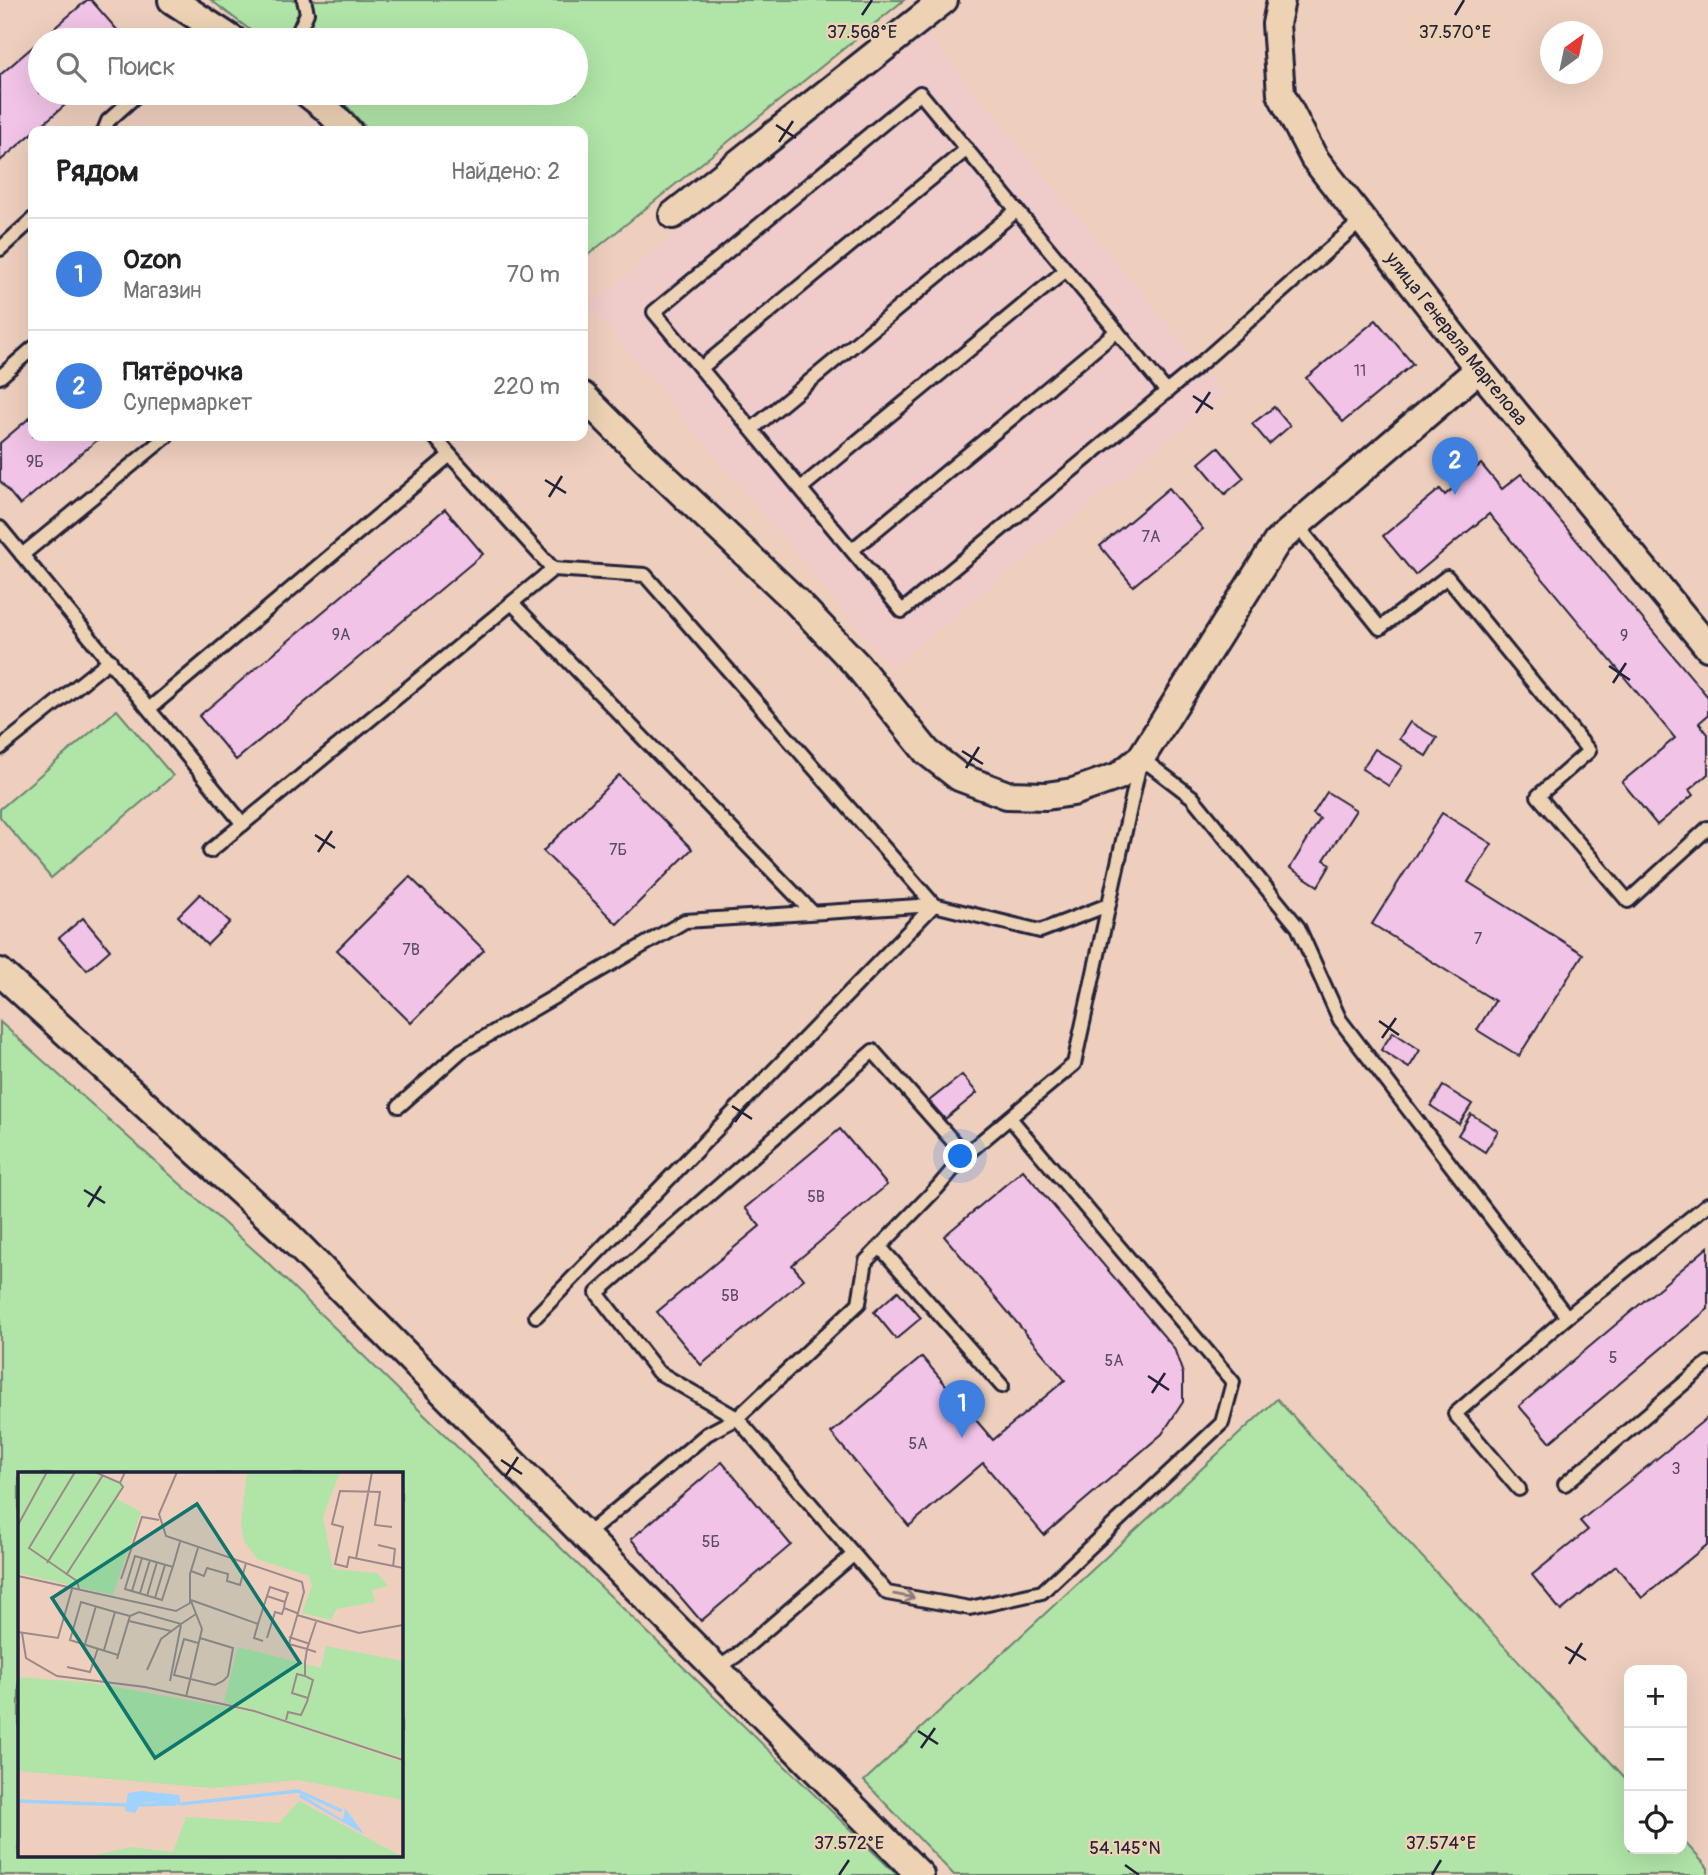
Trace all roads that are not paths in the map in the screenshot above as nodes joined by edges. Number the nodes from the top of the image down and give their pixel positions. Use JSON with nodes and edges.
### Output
{"nodes":[{"id":1,"x":173,"y":0,"type":"edge"},
{"id":2,"x":304,"y":0,"type":"edge"},
{"id":3,"x":944,"y":0,"type":"edge"},
{"id":4,"x":1281,"y":0,"type":"edge"},
{"id":5,"x":209,"y":28,"type":"edge"},
{"id":6,"x":300,"y":28,"type":"edge"},
{"id":7,"x":126,"y":105,"type":"edge"},
{"id":8,"x":323,"y":105,"type":"edge"},
{"id":9,"x":106,"y":126,"type":"edge"},
{"id":10,"x":343,"y":126,"type":"edge"},
{"id":11,"x":967,"y":149,"type":"junction"},
{"id":12,"x":1017,"y":211,"type":"junction"},
{"id":13,"x":673,"y":215,"type":"dead end"},
{"id":14,"x":1362,"y":221,"type":"junction"},
{"id":15,"x":28,"y":224,"type":"edge"},
{"id":16,"x":0,"y":249,"type":"edge"},
{"id":17,"x":1066,"y":270,"type":"junction"},
{"id":18,"x":1117,"y":331,"type":"junction"},
{"id":19,"x":28,"y":352,"type":"edge"},
{"id":20,"x":701,"y":368,"type":"junction"},
{"id":21,"x":1479,"y":369,"type":"junction"},
{"id":22,"x":0,"y":377,"type":"edge"},
{"id":23,"x":1167,"y":392,"type":"junction"},
{"id":24,"x":588,"y":401,"type":"edge"},
{"id":25,"x":752,"y":429,"type":"junction"},
{"id":26,"x":161,"y":441,"type":"edge"},
{"id":27,"x":438,"y":441,"type":"edge"},
{"id":28,"x":450,"y":455,"type":"junction"},
{"id":29,"x":801,"y":488,"type":"junction"},
{"id":30,"x":1297,"y":525,"type":"junction"},
{"id":31,"x":0,"y":528,"type":"edge"},
{"id":32,"x":852,"y":550,"type":"junction"},
{"id":33,"x":22,"y":555,"type":"junction"},
{"id":34,"x":553,"y":569,"type":"junction"},
{"id":35,"x":512,"y":603,"type":"junction"},
{"id":36,"x":1708,"y":647,"type":"edge"},
{"id":37,"x":110,"y":660,"type":"junction"},
{"id":38,"x":150,"y":708,"type":"junction"},
{"id":39,"x":0,"y":748,"type":"edge"},
{"id":40,"x":1141,"y":758,"type":"junction"},
{"id":41,"x":243,"y":824,"type":"junction"},
{"id":42,"x":1708,"y":828,"type":"edge"},
{"id":43,"x":210,"y":851,"type":"dead end"},
{"id":44,"x":934,"y":905,"type":"junction"},
{"id":45,"x":1108,"y":905,"type":"junction"},
{"id":46,"x":812,"y":912,"type":"junction"},
{"id":47,"x":0,"y":972,"type":"edge"},
{"id":48,"x":399,"y":1106,"type":"dead end"},
{"id":49,"x":1010,"y":1118,"type":"junction"},
{"id":50,"x":965,"y":1155,"type":"junction"},
{"id":51,"x":1708,"y":1204,"type":"edge"},
{"id":52,"x":880,"y":1247,"type":"junction"},
{"id":53,"x":536,"y":1316,"type":"dead end"},
{"id":54,"x":1567,"y":1318,"type":"junction"},
{"id":55,"x":1708,"y":1363,"type":"edge"},
{"id":56,"x":1002,"y":1386,"type":"dead end"},
{"id":57,"x":737,"y":1418,"type":"junction"},
{"id":58,"x":1564,"y":1485,"type":"dead end"},
{"id":59,"x":1519,"y":1489,"type":"dead end"},
{"id":60,"x":585,"y":1536,"type":"junction"},
{"id":61,"x":853,"y":1555,"type":"junction"},
{"id":62,"x":717,"y":1669,"type":"junction"},
{"id":63,"x":920,"y":1875,"type":"edge"}],
"edges":[{"from":1,"to":5,"type":"street"},
{"from":2,"to":6,"type":"lane"},
{"from":3,"to":13,"type":"street"},
{"from":4,"to":14,"type":"street","name":"улица Генерала Маргелова"},
{"from":7,"to":9,"type":"lane"},
{"from":8,"to":10,"type":"street"},
{"from":11,"to":12,"type":"lane"},
{"from":11,"to":20,"type":"lane"},
{"from":11,"to":20,"type":"lane"},
{"from":12,"to":17,"type":"lane"},
{"from":12,"to":25,"type":"lane"},
{"from":14,"to":21,"type":"street","name":"улица Генерала Маргелова"},
{"from":14,"to":23,"type":"lane"},
{"from":15,"to":16,"type":"lane"},
{"from":17,"to":18,"type":"lane"},
{"from":17,"to":29,"type":"lane"},
{"from":18,"to":23,"type":"lane"},
{"from":18,"to":32,"type":"lane"},
{"from":19,"to":22,"type":"lane"},
{"from":20,"to":25,"type":"lane"},
{"from":21,"to":30,"type":"street"},
{"from":21,"to":36,"type":"street","name":"улица Генерала Маргелова"},
{"from":23,"to":32,"type":"lane"},
{"from":24,"to":40,"type":"street"},
{"from":25,"to":29,"type":"lane"},
{"from":26,"to":33,"type":"lane"},
{"from":27,"to":28,"type":"lane"},
{"from":28,"to":34,"type":"lane"},
{"from":28,"to":38,"type":"lane"},
{"from":29,"to":32,"type":"lane"},
{"from":30,"to":40,"type":"street"},
{"from":30,"to":42,"type":"lane"},
{"from":31,"to":33,"type":"lane"},
{"from":33,"to":37,"type":"lane"},
{"from":34,"to":35,"type":"lane"},
{"from":34,"to":44,"type":"lane"},
{"from":35,"to":41,"type":"lane"},
{"from":35,"to":46,"type":"lane"},
{"from":37,"to":38,"type":"lane"},
{"from":37,"to":39,"type":"lane"},
{"from":38,"to":41,"type":"lane"},
{"from":40,"to":45,"type":"lane"},
{"from":40,"to":54,"type":"lane"},
{"from":41,"to":43,"type":"lane"},
{"from":44,"to":45,"type":"lane"},
{"from":44,"to":46,"type":"lane"},
{"from":44,"to":53,"type":"lane"},
{"from":45,"to":49,"type":"lane"},
{"from":46,"to":48,"type":"lane"},
{"from":47,"to":60,"type":"street"},
{"from":49,"to":50,"type":"lane"},
{"from":61,"to":49,"type":"lane","one_way":true},
{"from":50,"to":52,"type":"lane"},
{"from":50,"to":57,"type":"lane"},
{"from":51,"to":54,"type":"lane"},
{"from":52,"to":56,"type":"lane"},
{"from":52,"to":57,"type":"lane"},
{"from":54,"to":59,"type":"lane"},
{"from":55,"to":58,"type":"lane"},
{"from":57,"to":60,"type":"lane"},
{"from":57,"to":61,"type":"lane"},
{"from":60,"to":62,"type":"street"},
{"from":61,"to":62,"type":"lane"},
{"from":62,"to":63,"type":"street"}]}
